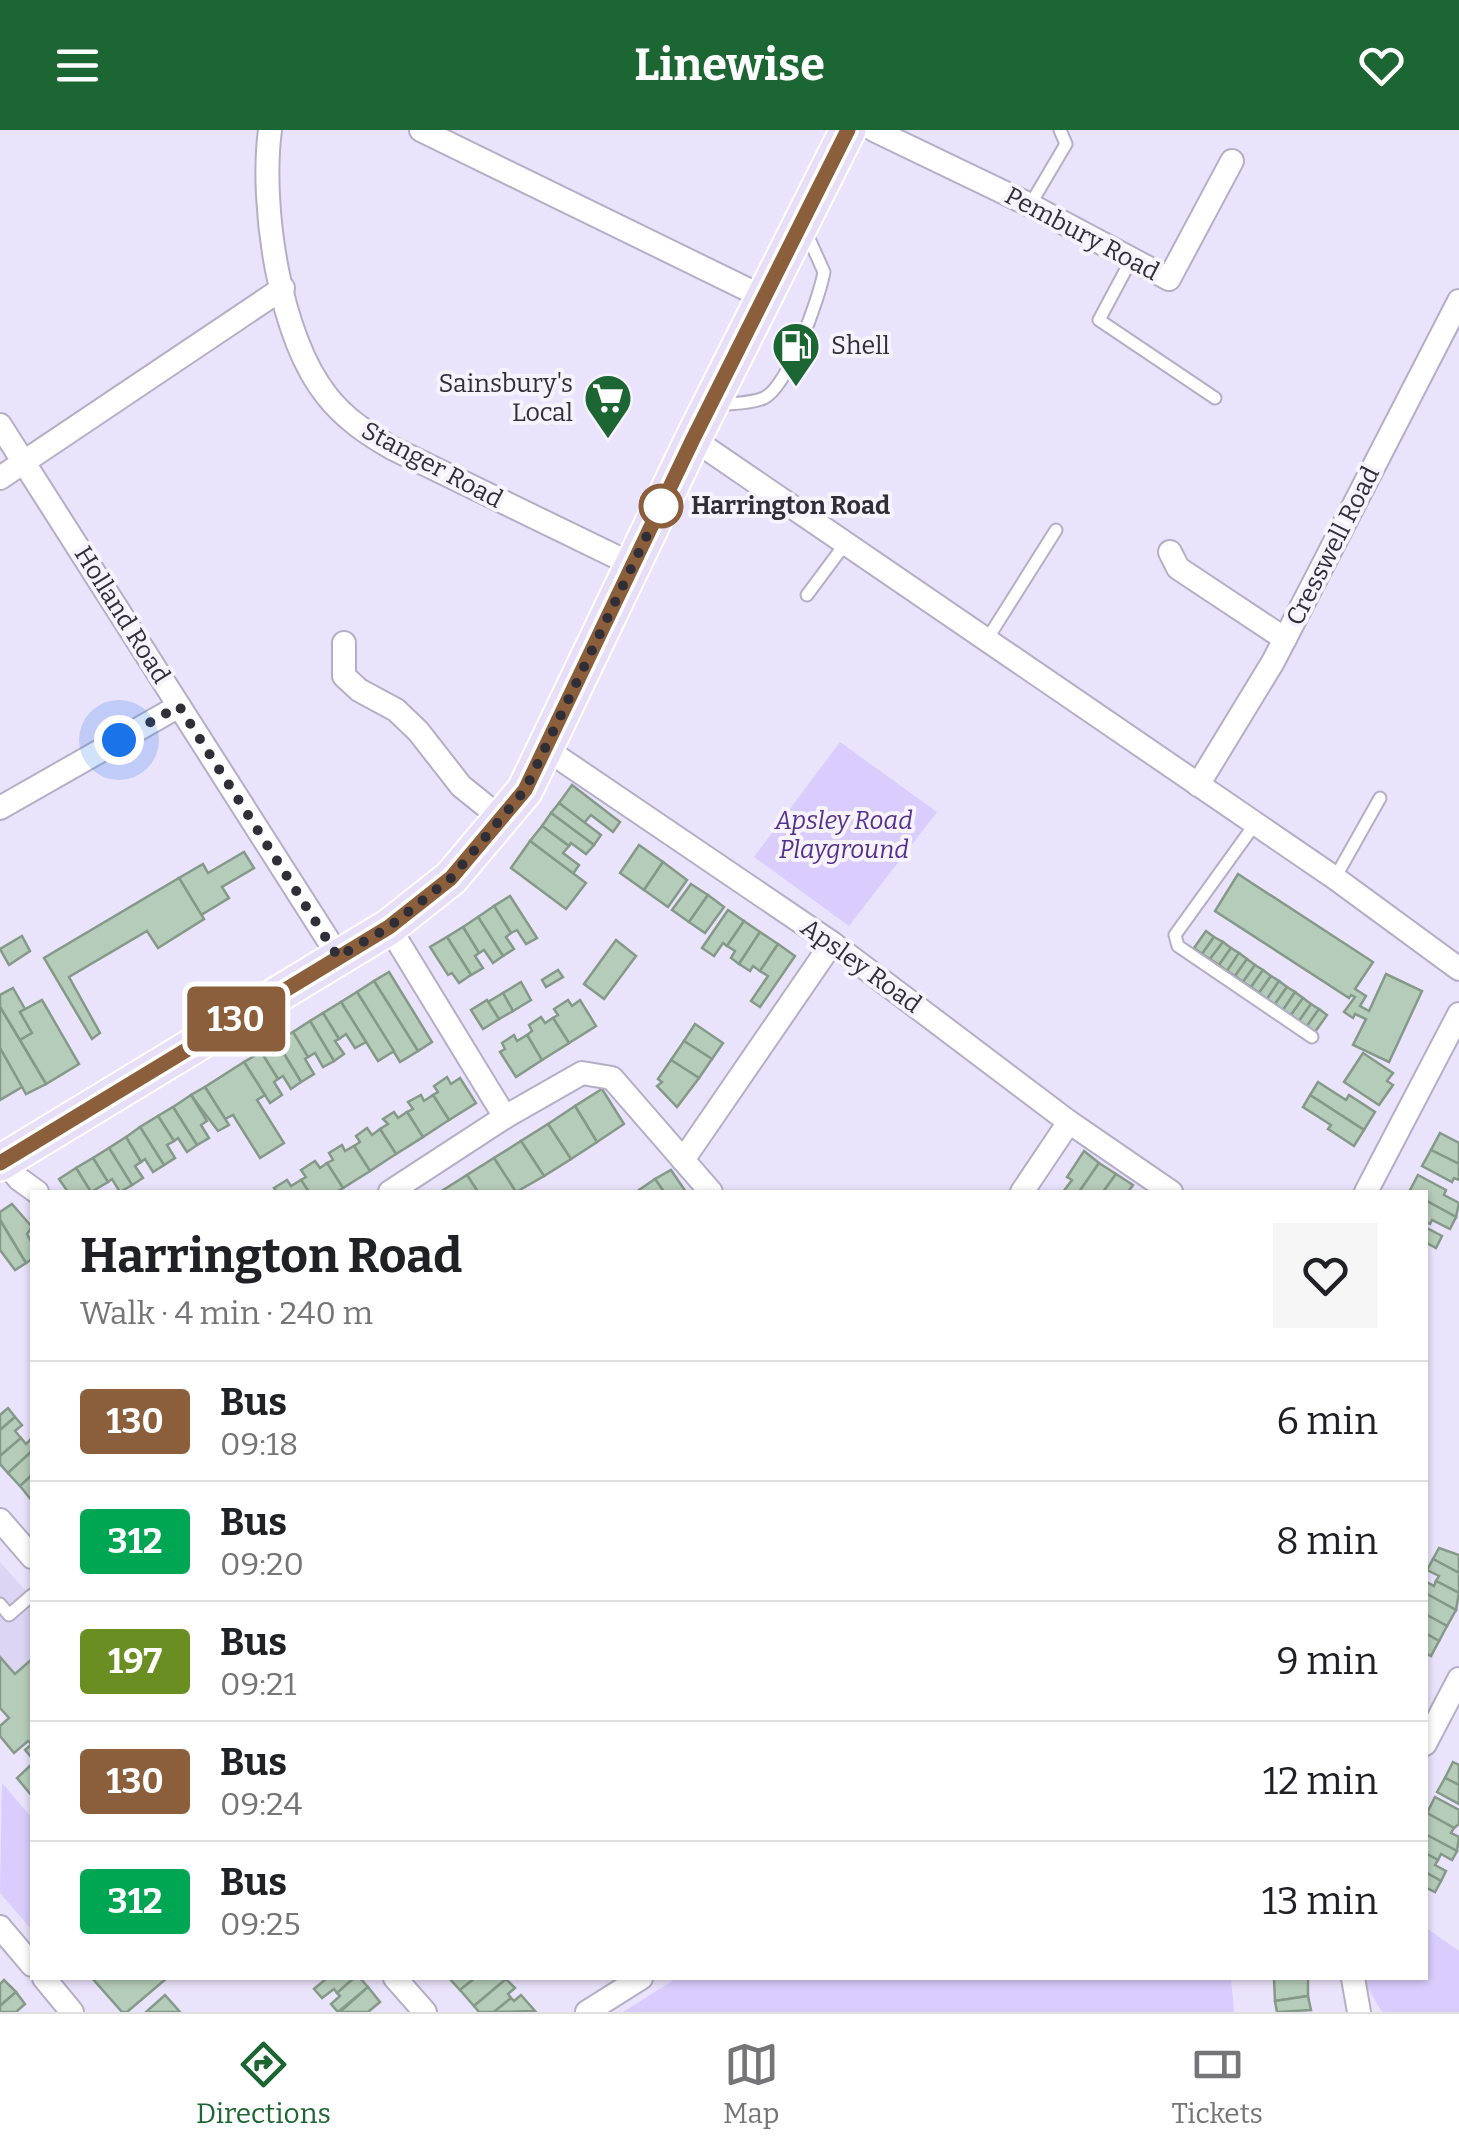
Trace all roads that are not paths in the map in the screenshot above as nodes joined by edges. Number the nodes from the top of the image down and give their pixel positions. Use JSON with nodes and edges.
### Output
{"nodes":[{"id":1,"x":270,"y":130,"type":"edge"},
{"id":2,"x":421,"y":130,"type":"edge"},
{"id":3,"x":848,"y":130,"type":"edge"},
{"id":4,"x":874,"y":130,"type":"edge"},
{"id":5,"x":1060,"y":130,"type":"edge"},
{"id":6,"x":1232,"y":160,"type":"dead end"},
{"id":7,"x":1030,"y":205,"type":"junction"},
{"id":8,"x":801,"y":222,"type":"junction"},
{"id":9,"x":1131,"y":260,"type":"junction"},
{"id":10,"x":283,"y":288,"type":"junction"},
{"id":11,"x":765,"y":298,"type":"junction"},
{"id":12,"x":1459,"y":301,"type":"edge"},
{"id":13,"x":1215,"y":398,"type":"dead end"},
{"id":14,"x":709,"y":406,"type":"junction"},
{"id":15,"x":0,"y":425,"type":"edge"},
{"id":16,"x":693,"y":439,"type":"junction"},
{"id":17,"x":26,"y":461,"type":"junction"},
{"id":18,"x":0,"y":478,"type":"edge"},
{"id":19,"x":1056,"y":530,"type":"dead end"},
{"id":20,"x":845,"y":544,"type":"junction"},
{"id":21,"x":1170,"y":552,"type":"dead end"},
{"id":22,"x":633,"y":566,"type":"junction"},
{"id":23,"x":807,"y":595,"type":"dead end"},
{"id":24,"x":1285,"y":640,"type":"junction"},
{"id":25,"x":344,"y":642,"type":"dead end"},
{"id":26,"x":985,"y":642,"type":"junction"},
{"id":27,"x":179,"y":706,"type":"junction"},
{"id":28,"x":546,"y":749,"type":"junction"},
{"id":29,"x":1198,"y":785,"type":"junction"},
{"id":30,"x":1380,"y":798,"type":"dead end"},
{"id":31,"x":0,"y":808,"type":"edge"},
{"id":32,"x":502,"y":818,"type":"junction"},
{"id":33,"x":1255,"y":824,"type":"junction"},
{"id":34,"x":1335,"y":878,"type":"junction"},
{"id":35,"x":389,"y":927,"type":"junction"},
{"id":36,"x":832,"y":943,"type":"junction"},
{"id":37,"x":338,"y":957,"type":"junction"},
{"id":38,"x":1459,"y":968,"type":"edge"},
{"id":39,"x":1459,"y":1014,"type":"edge"},
{"id":40,"x":1312,"y":1037,"type":"dead end"},
{"id":41,"x":505,"y":1117,"type":"junction"},
{"id":42,"x":1068,"y":1122,"type":"junction"},
{"id":43,"x":683,"y":1160,"type":"junction"},
{"id":44,"x":2,"y":1162,"type":"edge"},
{"id":45,"x":35,"y":1189,"type":"edge"},
{"id":46,"x":393,"y":1190,"type":"edge"},
{"id":47,"x":710,"y":1190,"type":"edge"},
{"id":48,"x":1023,"y":1190,"type":"edge"},
{"id":49,"x":1168,"y":1190,"type":"edge"},
{"id":50,"x":1367,"y":1190,"type":"edge"},
{"id":51,"x":0,"y":1520,"type":"edge"},
{"id":52,"x":30,"y":1555,"type":"edge"},
{"id":53,"x":30,"y":1598,"type":"edge"},
{"id":54,"x":0,"y":1604,"type":"edge"},
{"id":55,"x":1459,"y":1679,"type":"edge"},
{"id":56,"x":1428,"y":1738,"type":"edge"},
{"id":57,"x":0,"y":1927,"type":"edge"},
{"id":58,"x":30,"y":1963,"type":"edge"},
{"id":59,"x":46,"y":1980,"type":"edge"},
{"id":60,"x":397,"y":1980,"type":"edge"},
{"id":61,"x":638,"y":1980,"type":"edge"},
{"id":62,"x":1353,"y":1980,"type":"edge"},
{"id":63,"x":72,"y":2012,"type":"edge"},
{"id":64,"x":425,"y":2012,"type":"edge"},
{"id":65,"x":587,"y":2012,"type":"edge"},
{"id":66,"x":1359,"y":2012,"type":"edge"}],
"edges":[{"from":1,"to":10,"type":"street","name":"Stanger Road"},
{"from":2,"to":11,"type":"street"},
{"from":3,"to":8,"type":"main road"},
{"from":4,"to":7,"type":"street","name":"Pembury Road"},
{"from":5,"to":7,"type":"lane"},
{"from":6,"to":9,"type":"street","name":"Pembury Road"},
{"from":7,"to":9,"type":"street","name":"Pembury Road"},
{"from":8,"to":11,"type":"main road"},
{"from":8,"to":14,"type":"lane"},
{"from":9,"to":13,"type":"lane"},
{"from":10,"to":17,"type":"street"},
{"from":10,"to":22,"type":"street","name":"Stanger Road"},
{"from":11,"to":14,"type":"main road"},
{"from":12,"to":24,"type":"street","name":"Cresswell Road"},
{"from":14,"to":16,"type":"main road"},
{"from":15,"to":17,"type":"street","name":"Holland Road"},
{"from":16,"to":20,"type":"street"},
{"from":16,"to":22,"type":"main road"},
{"from":17,"to":18,"type":"street"},
{"from":17,"to":27,"type":"street","name":"Holland Road"},
{"from":19,"to":26,"type":"lane"},
{"from":20,"to":23,"type":"lane"},
{"from":20,"to":26,"type":"street"},
{"from":21,"to":24,"type":"street"},
{"from":22,"to":28,"type":"main road"},
{"from":24,"to":29,"type":"street","name":"Cresswell Road"},
{"from":25,"to":32,"type":"street"},
{"from":26,"to":29,"type":"street"},
{"from":27,"to":31,"type":"street"},
{"from":27,"to":37,"type":"street","name":"Holland Road"},
{"from":28,"to":32,"type":"main road"},
{"from":28,"to":36,"type":"street","name":"Apsley Road"},
{"from":29,"to":33,"type":"street"},
{"from":30,"to":34,"type":"lane"},
{"from":32,"to":35,"type":"main road"},
{"from":33,"to":34,"type":"street"},
{"from":33,"to":40,"type":"lane"},
{"from":34,"to":38,"type":"street"},
{"from":35,"to":37,"type":"main road"},
{"from":35,"to":41,"type":"street"},
{"from":36,"to":42,"type":"street","name":"Apsley Road"},
{"from":36,"to":43,"type":"street"},
{"from":37,"to":44,"type":"main road"},
{"from":39,"to":50,"type":"street"},
{"from":41,"to":43,"type":"street"},
{"from":41,"to":46,"type":"street"},
{"from":42,"to":48,"type":"street"},
{"from":42,"to":49,"type":"street","name":"Apsley Road"},
{"from":43,"to":47,"type":"street"},
{"from":44,"to":45,"type":"street"},
{"from":51,"to":52,"type":"street"},
{"from":53,"to":54,"type":"lane"},
{"from":55,"to":56,"type":"street"},
{"from":57,"to":58,"type":"street"},
{"from":59,"to":63,"type":"street"},
{"from":60,"to":64,"type":"street"},
{"from":61,"to":65,"type":"street"},
{"from":62,"to":66,"type":"street"}]}
